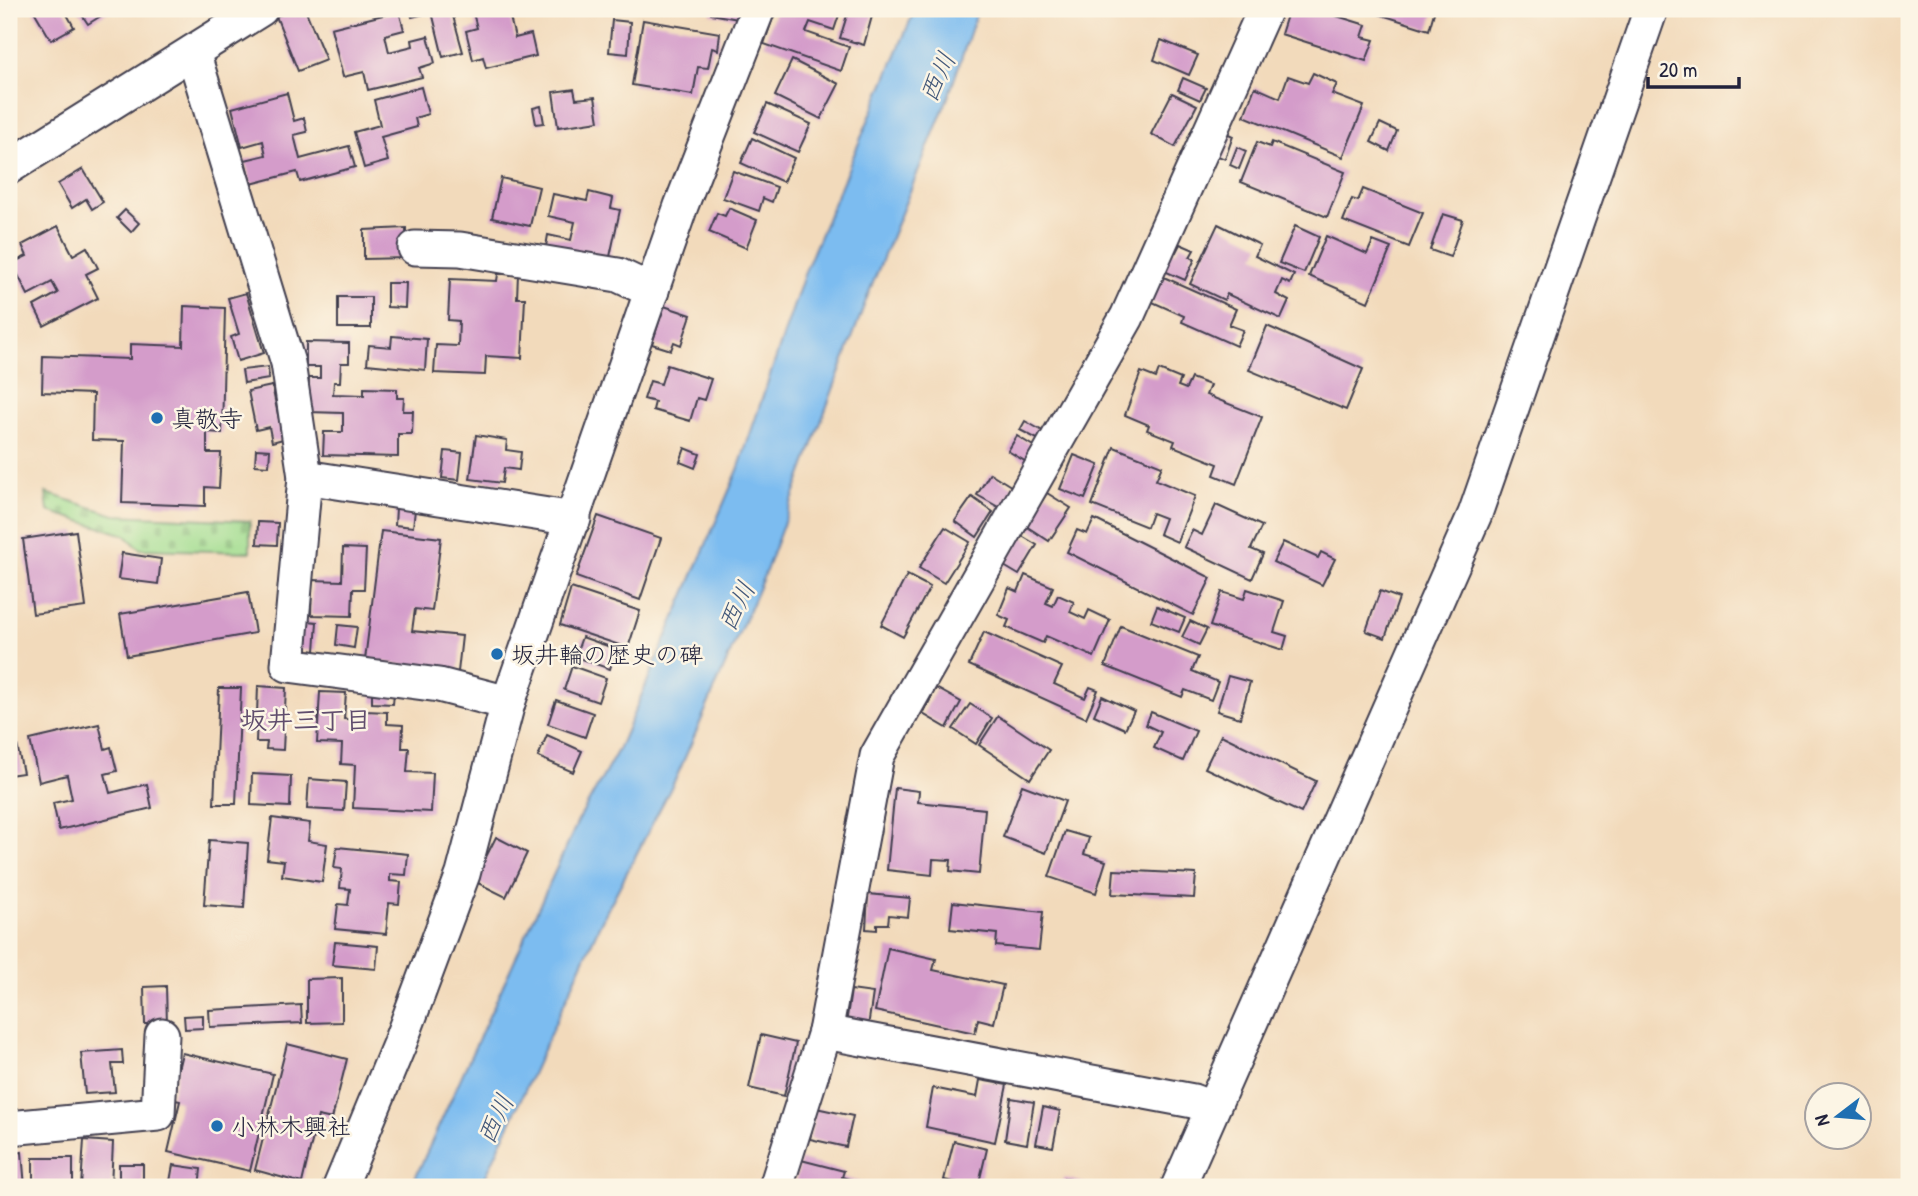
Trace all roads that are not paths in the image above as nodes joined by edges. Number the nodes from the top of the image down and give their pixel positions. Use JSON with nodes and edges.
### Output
{"nodes":[{"id":1,"x":758,"y":9,"type":"edge"},
{"id":2,"x":1265,"y":9,"type":"edge"},
{"id":3,"x":1651,"y":9,"type":"edge"},
{"id":4,"x":257,"y":10,"type":"edge"},
{"id":5,"x":193,"y":52,"type":"junction"},
{"id":6,"x":9,"y":165,"type":"edge"},
{"id":7,"x":415,"y":247,"type":"dead end"},
{"id":8,"x":652,"y":291,"type":"junction"},
{"id":9,"x":305,"y":477,"type":"junction"},
{"id":10,"x":574,"y":519,"type":"junction"},
{"id":11,"x":508,"y":703,"type":"junction"},
{"id":12,"x":825,"y":1032,"type":"junction"},
{"id":13,"x":162,"y":1034,"type":"dead end"},
{"id":14,"x":1212,"y":1108,"type":"junction"},
{"id":15,"x":9,"y":1128,"type":"edge"},
{"id":16,"x":340,"y":1187,"type":"edge"},
{"id":17,"x":776,"y":1187,"type":"edge"},
{"id":18,"x":1178,"y":1187,"type":"edge"}],
"edges":[{"from":1,"to":8,"type":"street"},
{"from":2,"to":12,"type":"street"},
{"from":3,"to":14,"type":"street"},
{"from":4,"to":5,"type":"street"},
{"from":5,"to":6,"type":"street"},
{"from":5,"to":9,"type":"street"},
{"from":7,"to":8,"type":"street"},
{"from":8,"to":10,"type":"street"},
{"from":9,"to":10,"type":"street"},
{"from":9,"to":11,"type":"street"},
{"from":10,"to":11,"type":"street"},
{"from":11,"to":16,"type":"street"},
{"from":12,"to":14,"type":"street"},
{"from":12,"to":17,"type":"street"},
{"from":13,"to":15,"type":"street"},
{"from":14,"to":18,"type":"street"}]}
